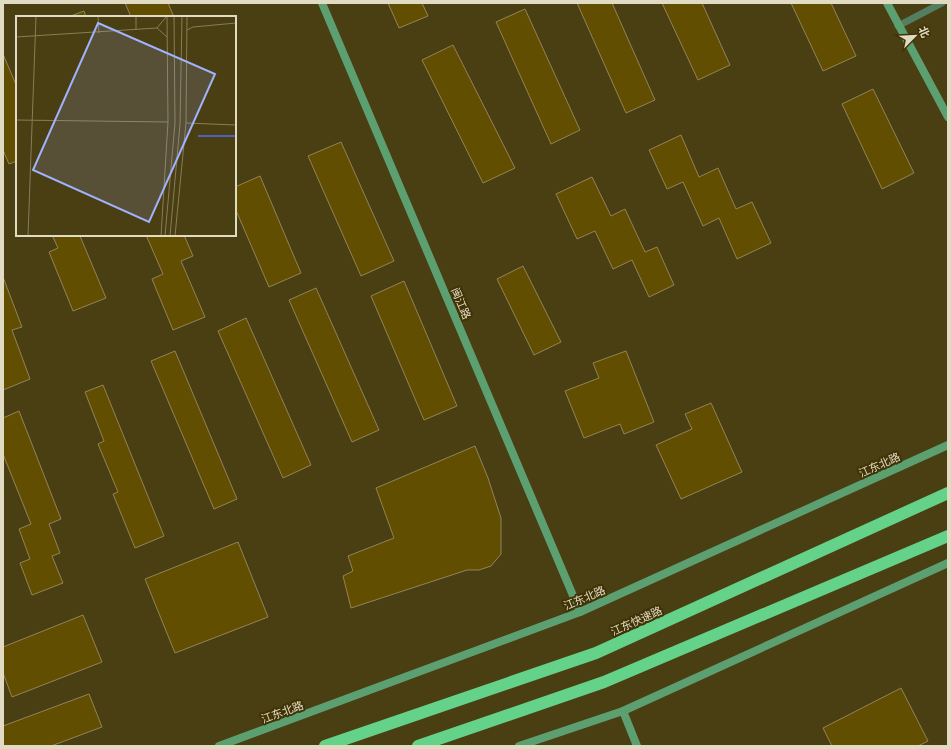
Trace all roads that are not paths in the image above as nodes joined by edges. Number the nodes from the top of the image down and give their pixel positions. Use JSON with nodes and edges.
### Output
{"nodes":[{"id":1,"x":322,"y":3,"type":"edge"},
{"id":2,"x":887,"y":3,"type":"edge"},
{"id":3,"x":942,"y":3,"type":"edge"},
{"id":4,"x":898,"y":26,"type":"junction"},
{"id":5,"x":948,"y":117,"type":"edge"},
{"id":6,"x":948,"y":445,"type":"edge"},
{"id":7,"x":948,"y":493,"type":"edge"},
{"id":8,"x":948,"y":536,"type":"edge"},
{"id":9,"x":948,"y":563,"type":"edge"},
{"id":10,"x":580,"y":612,"type":"junction"},
{"id":11,"x":623,"y":711,"type":"junction"},
{"id":12,"x":219,"y":746,"type":"edge"},
{"id":13,"x":325,"y":746,"type":"edge"},
{"id":14,"x":418,"y":746,"type":"edge"},
{"id":15,"x":519,"y":746,"type":"edge"},
{"id":16,"x":637,"y":746,"type":"edge"}],
"edges":[{"from":1,"to":10,"type":"main road","name":"闽江路"},
{"from":2,"to":4,"type":"main road"},
{"from":3,"to":4,"type":"lane"},
{"from":4,"to":5,"type":"main road"},
{"from":6,"to":10,"type":"main road","name":"江东北路"},
{"from":7,"to":13,"type":"highway","name":"江东快速路"},
{"from":8,"to":14,"type":"highway"},
{"from":9,"to":11,"type":"main road"},
{"from":10,"to":12,"type":"main road","name":"江东北路"},
{"from":11,"to":15,"type":"main road"},
{"from":11,"to":16,"type":"main road"}]}
